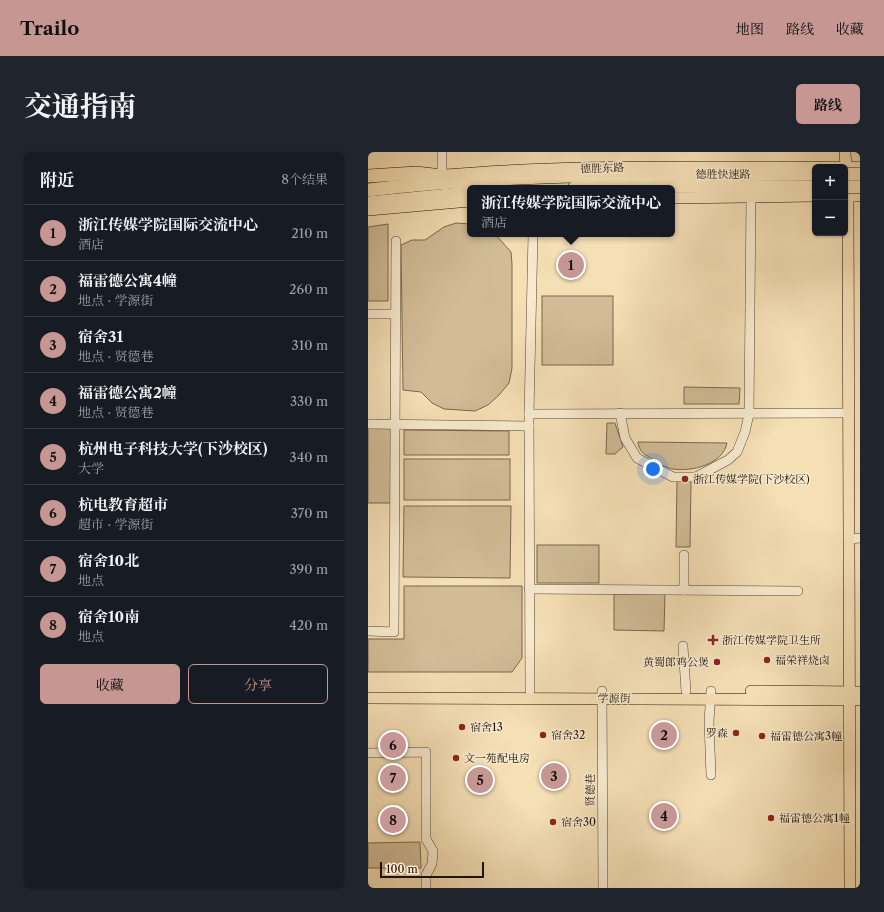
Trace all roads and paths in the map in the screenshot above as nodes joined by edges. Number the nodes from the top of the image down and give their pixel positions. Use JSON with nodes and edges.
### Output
{"nodes":[{"id":1,"x":442,"y":152,"type":"edge"},
{"id":2,"x":845,"y":152,"type":"edge"},
{"id":3,"x":846,"y":164,"type":"edge"},
{"id":4,"x":860,"y":166,"type":"edge"},
{"id":5,"x":812,"y":169,"type":"edge"},
{"id":6,"x":848,"y":169,"type":"edge"},
{"id":7,"x":848,"y":171,"type":"edge"},
{"id":8,"x":812,"y":174,"type":"edge"},
{"id":9,"x":860,"y":174,"type":"edge"},
{"id":10,"x":368,"y":176,"type":"edge"},
{"id":11,"x":442,"y":176,"type":"junction"},
{"id":12,"x":368,"y":183,"type":"edge"},
{"id":13,"x":675,"y":186,"type":"edge"},
{"id":14,"x":812,"y":187,"type":"edge"},
{"id":15,"x":860,"y":187,"type":"edge"},
{"id":16,"x":368,"y":190,"type":"edge"},
{"id":17,"x":848,"y":192,"type":"edge"},
{"id":18,"x":467,"y":193,"type":"edge"},
{"id":19,"x":848,"y":193,"type":"edge"},
{"id":20,"x":812,"y":196,"type":"edge"},
{"id":21,"x":860,"y":196,"type":"edge"},
{"id":22,"x":751,"y":197,"type":"junction"},
{"id":23,"x":675,"y":198,"type":"edge"},
{"id":24,"x":846,"y":200,"type":"edge"},
{"id":25,"x":467,"y":201,"type":"edge"},
{"id":26,"x":368,"y":202,"type":"edge"},
{"id":27,"x":368,"y":210,"type":"edge"},
{"id":28,"x":533,"y":237,"type":"edge"},
{"id":29,"x":396,"y":241,"type":"dead end"},
{"id":30,"x":368,"y":314,"type":"edge"},
{"id":31,"x":396,"y":314,"type":"junction"},
{"id":32,"x":620,"y":413,"type":"junction"},
{"id":33,"x":849,"y":413,"type":"junction"},
{"id":34,"x":529,"y":414,"type":"junction"},
{"id":35,"x":749,"y":414,"type":"junction"},
{"id":36,"x":368,"y":424,"type":"edge"},
{"id":37,"x":396,"y":424,"type":"junction"},
{"id":38,"x":529,"y":426,"type":"junction"},
{"id":39,"x":855,"y":538,"type":"edge"},
{"id":40,"x":684,"y":555,"type":"dead end"},
{"id":41,"x":529,"y":589,"type":"junction"},
{"id":42,"x":684,"y":590,"type":"junction"},
{"id":43,"x":798,"y":591,"type":"dead end"},
{"id":44,"x":368,"y":631,"type":"edge"},
{"id":45,"x":684,"y":646,"type":"dead end"},
{"id":46,"x":368,"y":691,"type":"edge"},
{"id":47,"x":530,"y":691,"type":"junction"},
{"id":48,"x":686,"y":692,"type":"junction"},
{"id":49,"x":602,"y":695,"type":"junction"},
{"id":50,"x":710,"y":695,"type":"junction"},
{"id":51,"x":855,"y":696,"type":"edge"},
{"id":52,"x":368,"y":698,"type":"edge"},
{"id":53,"x":368,"y":753,"type":"edge"},
{"id":54,"x":711,"y":775,"type":"dead end"},
{"id":55,"x":426,"y":888,"type":"edge"},
{"id":56,"x":603,"y":888,"type":"edge"},
{"id":57,"x":850,"y":888,"type":"edge"}],
"edges":[{"from":1,"to":11,"type":"street"},
{"from":2,"to":3,"type":"main road"},
{"from":4,"to":6,"type":"main road","name":"德胜东路"},
{"from":5,"to":11,"type":"main road","name":"德胜东路"},
{"from":7,"to":9,"type":"highway","bridge":true},
{"from":8,"to":16,"type":"highway","name":"德胜快速路"},
{"from":10,"to":11,"type":"highway"},
{"from":11,"to":12,"type":"main road","name":"德胜东路"},
{"from":13,"to":14,"type":"highway","name":"德胜快速路"},
{"from":15,"to":17,"type":"highway","bridge":true},
{"from":18,"to":26,"type":"highway"},
{"from":19,"to":21,"type":"main road"},
{"from":20,"to":22,"type":"main road"},
{"from":22,"to":23,"type":"main road"},
{"from":22,"to":35,"type":"street"},
{"from":24,"to":33,"type":"main road"},
{"from":25,"to":27,"type":"main road"},
{"from":28,"to":34,"type":"street"},
{"from":29,"to":31,"type":"street"},
{"from":30,"to":31,"type":"street"},
{"from":31,"to":37,"type":"street"},
{"from":32,"to":34,"type":"street"},
{"from":32,"to":35,"type":"street"},
{"from":32,"to":35,"type":"street"},
{"from":33,"to":35,"type":"street"},
{"from":33,"to":39,"type":"main road"},
{"from":34,"to":38,"type":"street"},
{"from":36,"to":37,"type":"street"},
{"from":37,"to":38,"type":"street"},
{"from":37,"to":44,"type":"street"},
{"from":38,"to":41,"type":"street"},
{"from":39,"to":51,"type":"main road"},
{"from":40,"to":42,"type":"street"},
{"from":41,"to":42,"type":"street"},
{"from":41,"to":47,"type":"street"},
{"from":42,"to":43,"type":"street"},
{"from":45,"to":48,"type":"street"},
{"from":46,"to":47,"type":"main road","name":"学源街"},
{"from":47,"to":49,"type":"main road","name":"学源街"},
{"from":48,"to":49,"type":"main road","name":"学源街"},
{"from":48,"to":50,"type":"main road","name":"学源街"},
{"from":49,"to":50,"type":"main road","name":"学源街"},
{"from":49,"to":52,"type":"main road","name":"学源街"},
{"from":49,"to":56,"type":"street","name":"贤德巷"},
{"from":50,"to":51,"type":"main road","name":"学源街"},
{"from":50,"to":54,"type":"street"},
{"from":51,"to":57,"type":"main road"},
{"from":53,"to":55,"type":"street"}]}
